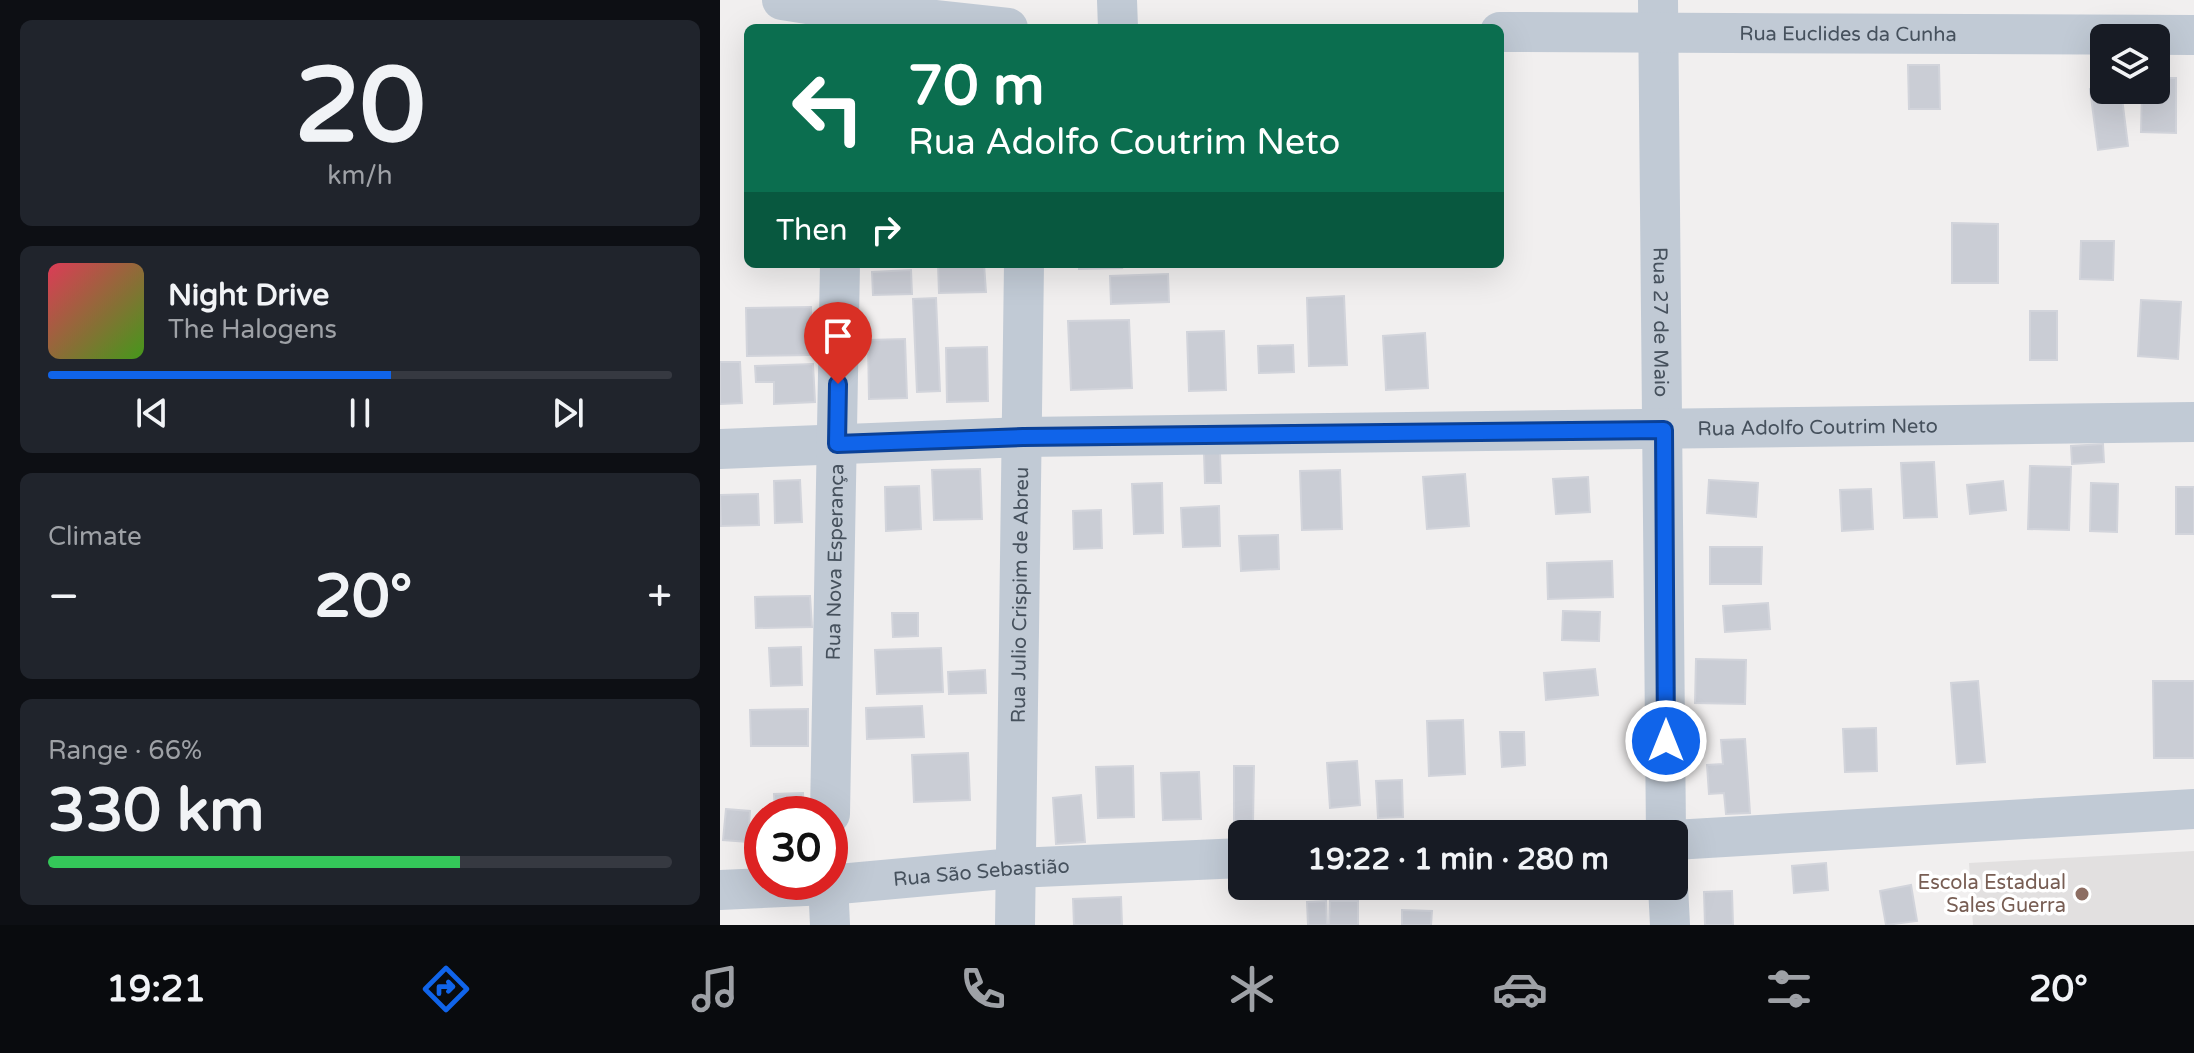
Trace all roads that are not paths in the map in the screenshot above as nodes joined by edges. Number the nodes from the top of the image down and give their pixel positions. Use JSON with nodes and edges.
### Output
{"nodes":[{"id":1,"x":782,"y":0,"type":"edge"},
{"id":2,"x":1117,"y":0,"type":"edge"},
{"id":3,"x":845,"y":13,"type":"edge"},
{"id":4,"x":1658,"y":16,"type":"edge"},
{"id":5,"x":965,"y":24,"type":"edge"},
{"id":6,"x":1118,"y":24,"type":"edge"},
{"id":7,"x":1504,"y":32,"type":"edge"},
{"id":8,"x":2194,"y":35,"type":"edge"},
{"id":9,"x":840,"y":268,"type":"edge"},
{"id":10,"x":1024,"y":268,"type":"edge"},
{"id":11,"x":2194,"y":422,"type":"edge"},
{"id":12,"x":1664,"y":430,"type":"junction"},
{"id":13,"x":1023,"y":437,"type":"junction"},
{"id":14,"x":837,"y":444,"type":"junction"},
{"id":15,"x":720,"y":449,"type":"edge"},
{"id":16,"x":830,"y":796,"type":"edge"},
{"id":17,"x":2194,"y":809,"type":"edge"},
{"id":18,"x":1666,"y":820,"type":"edge"},
{"id":19,"x":1688,"y":839,"type":"edge"},
{"id":20,"x":1228,"y":859,"type":"edge"},
{"id":21,"x":1014,"y":868,"type":"junction"},
{"id":22,"x":848,"y":882,"type":"edge"},
{"id":23,"x":744,"y":889,"type":"edge"},
{"id":24,"x":720,"y":890,"type":"edge"},
{"id":25,"x":829,"y":900,"type":"edge"},
{"id":26,"x":1669,"y":900,"type":"edge"},
{"id":27,"x":830,"y":925,"type":"edge"},
{"id":28,"x":1015,"y":925,"type":"edge"},
{"id":29,"x":1670,"y":925,"type":"edge"}],
"edges":[{"from":1,"to":3,"type":"street"},
{"from":2,"to":6,"type":"street"},
{"from":3,"to":5,"type":"street"},
{"from":4,"to":7,"type":"street","name":"Rua Euclides da Cunha"},
{"from":4,"to":8,"type":"street","name":"Rua Euclides da Cunha"},
{"from":4,"to":12,"type":"street","name":"Rua 27 de Maio"},
{"from":9,"to":14,"type":"street","name":"Rua Nova Esperança"},
{"from":10,"to":13,"type":"street","name":"Rua Julio Crispim de Abreu"},
{"from":11,"to":12,"type":"street","name":"Rua Adolfo Coutrim Neto"},
{"from":12,"to":13,"type":"street","name":"Rua Adolfo Coutrim Neto"},
{"from":12,"to":18,"type":"street","name":"Rua 27 de Maio"},
{"from":13,"to":14,"type":"street","name":"Rua Adolfo Coutrim Neto"},
{"from":13,"to":21,"type":"street","name":"Rua Julio Crispim de Abreu"},
{"from":14,"to":15,"type":"street","name":"Rua Adolfo Coutrim Neto"},
{"from":14,"to":16,"type":"street","name":"Rua Nova Esperança"},
{"from":17,"to":19,"type":"street"},
{"from":20,"to":21,"type":"street","name":"Rua São Sebastião"},
{"from":21,"to":22,"type":"street","name":"Rua São Sebastião"},
{"from":21,"to":28,"type":"street","name":"Rua Julio Crispim de Abreu"},
{"from":23,"to":24,"type":"street","name":"Rua São Sebastião"},
{"from":25,"to":27,"type":"street"},
{"from":26,"to":29,"type":"street"}]}
